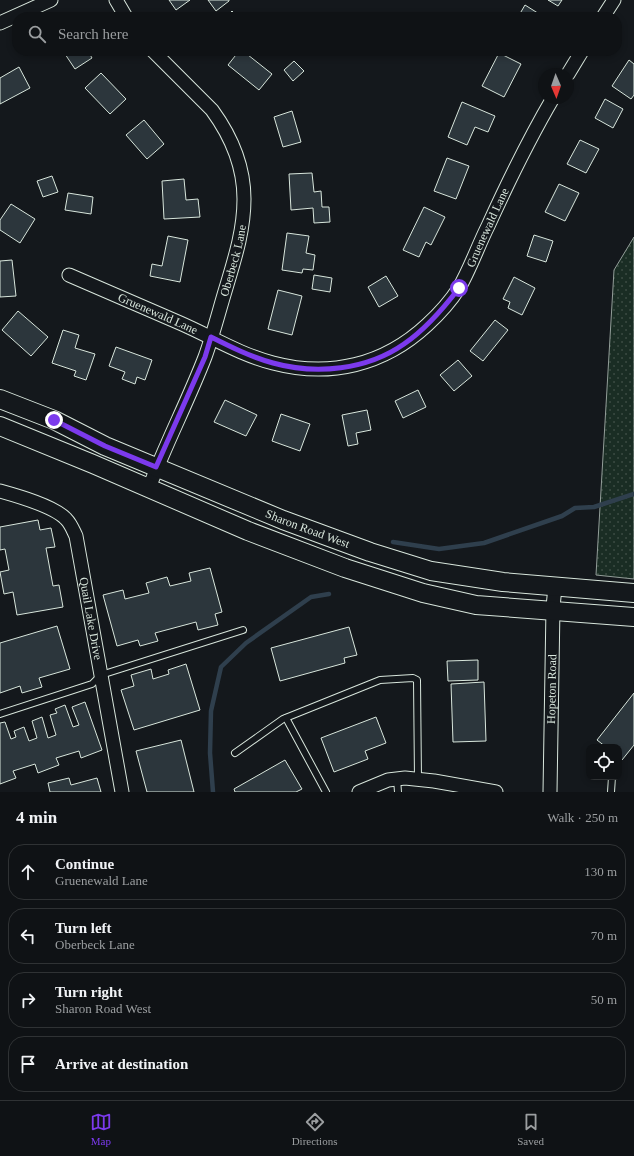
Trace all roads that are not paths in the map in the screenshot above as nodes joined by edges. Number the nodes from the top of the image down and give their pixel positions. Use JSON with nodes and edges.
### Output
{"nodes":[{"id":1,"x":51,"y":0,"type":"edge"},
{"id":2,"x":116,"y":0,"type":"edge"},
{"id":3,"x":614,"y":0,"type":"edge"},
{"id":4,"x":24,"y":12,"type":"edge"},
{"id":5,"x":123,"y":12,"type":"edge"},
{"id":6,"x":607,"y":12,"type":"edge"},
{"id":7,"x":12,"y":18,"type":"edge"},
{"id":8,"x":0,"y":23,"type":"edge"},
{"id":9,"x":158,"y":56,"type":"edge"},
{"id":10,"x":579,"y":56,"type":"edge"},
{"id":11,"x":572,"y":68,"type":"edge"},
{"id":12,"x":550,"y":104,"type":"edge"},
{"id":13,"x":69,"y":275,"type":"dead end"},
{"id":14,"x":211,"y":337,"type":"junction"},
{"id":15,"x":0,"y":399,"type":"edge"},
{"id":16,"x":0,"y":426,"type":"edge"},
{"id":17,"x":156,"y":467,"type":"junction"},
{"id":18,"x":148,"y":488,"type":"junction"},
{"id":19,"x":0,"y":491,"type":"edge"},
{"id":20,"x":555,"y":586,"type":"junction"},
{"id":21,"x":634,"y":592,"type":"edge"},
{"id":22,"x":553,"y":610,"type":"junction"},
{"id":23,"x":634,"y":617,"type":"edge"},
{"id":24,"x":243,"y":630,"type":"dead end"},
{"id":25,"x":101,"y":675,"type":"junction"},
{"id":26,"x":0,"y":714,"type":"edge"},
{"id":27,"x":286,"y":718,"type":"junction"},
{"id":28,"x":235,"y":753,"type":"dead end"},
{"id":29,"x":418,"y":779,"type":"junction"},
{"id":30,"x":612,"y":780,"type":"edge"},
{"id":31,"x":398,"y":786,"type":"edge"},
{"id":32,"x":122,"y":792,"type":"edge"},
{"id":33,"x":326,"y":792,"type":"edge"},
{"id":34,"x":359,"y":792,"type":"edge"},
{"id":35,"x":496,"y":792,"type":"edge"},
{"id":36,"x":550,"y":792,"type":"edge"},
{"id":37,"x":611,"y":792,"type":"edge"}],
"edges":[{"from":1,"to":4,"type":"street"},
{"from":2,"to":5,"type":"street"},
{"from":3,"to":6,"type":"street"},
{"from":7,"to":8,"type":"street"},
{"from":9,"to":14,"type":"street","name":"Oberbeck Lane"},
{"from":10,"to":11,"type":"street"},
{"from":12,"to":14,"type":"street","name":"Gruenewald Lane"},
{"from":13,"to":14,"type":"street","name":"Gruenewald Lane"},
{"from":14,"to":17,"type":"street","name":"Oberbeck Lane"},
{"from":15,"to":17,"type":"main road","name":"Sharon Road West"},
{"from":16,"to":18,"type":"main road","name":"Sharon Road West"},
{"from":17,"to":18,"type":"street","name":"Oberbeck Lane"},
{"from":17,"to":20,"type":"main road","name":"Sharon Road West"},
{"from":18,"to":22,"type":"main road","name":"Sharon Road West"},
{"from":19,"to":25,"type":"street","name":"Quail Lake Drive"},
{"from":20,"to":21,"type":"main road","name":"Sharon Road West"},
{"from":20,"to":22,"type":"street","name":"Hopeton Road"},
{"from":22,"to":23,"type":"main road","name":"Sharon Road West"},
{"from":22,"to":36,"type":"street","name":"Hopeton Road"},
{"from":24,"to":25,"type":"lane"},
{"from":25,"to":26,"type":"lane"},
{"from":25,"to":32,"type":"street","name":"Quail Lake Drive"},
{"from":27,"to":28,"type":"lane"},
{"from":27,"to":29,"type":"lane"},
{"from":27,"to":33,"type":"lane"},
{"from":29,"to":31,"type":"street"},
{"from":29,"to":35,"type":"street"},
{"from":30,"to":37,"type":"lane"},
{"from":31,"to":34,"type":"street"}]}
